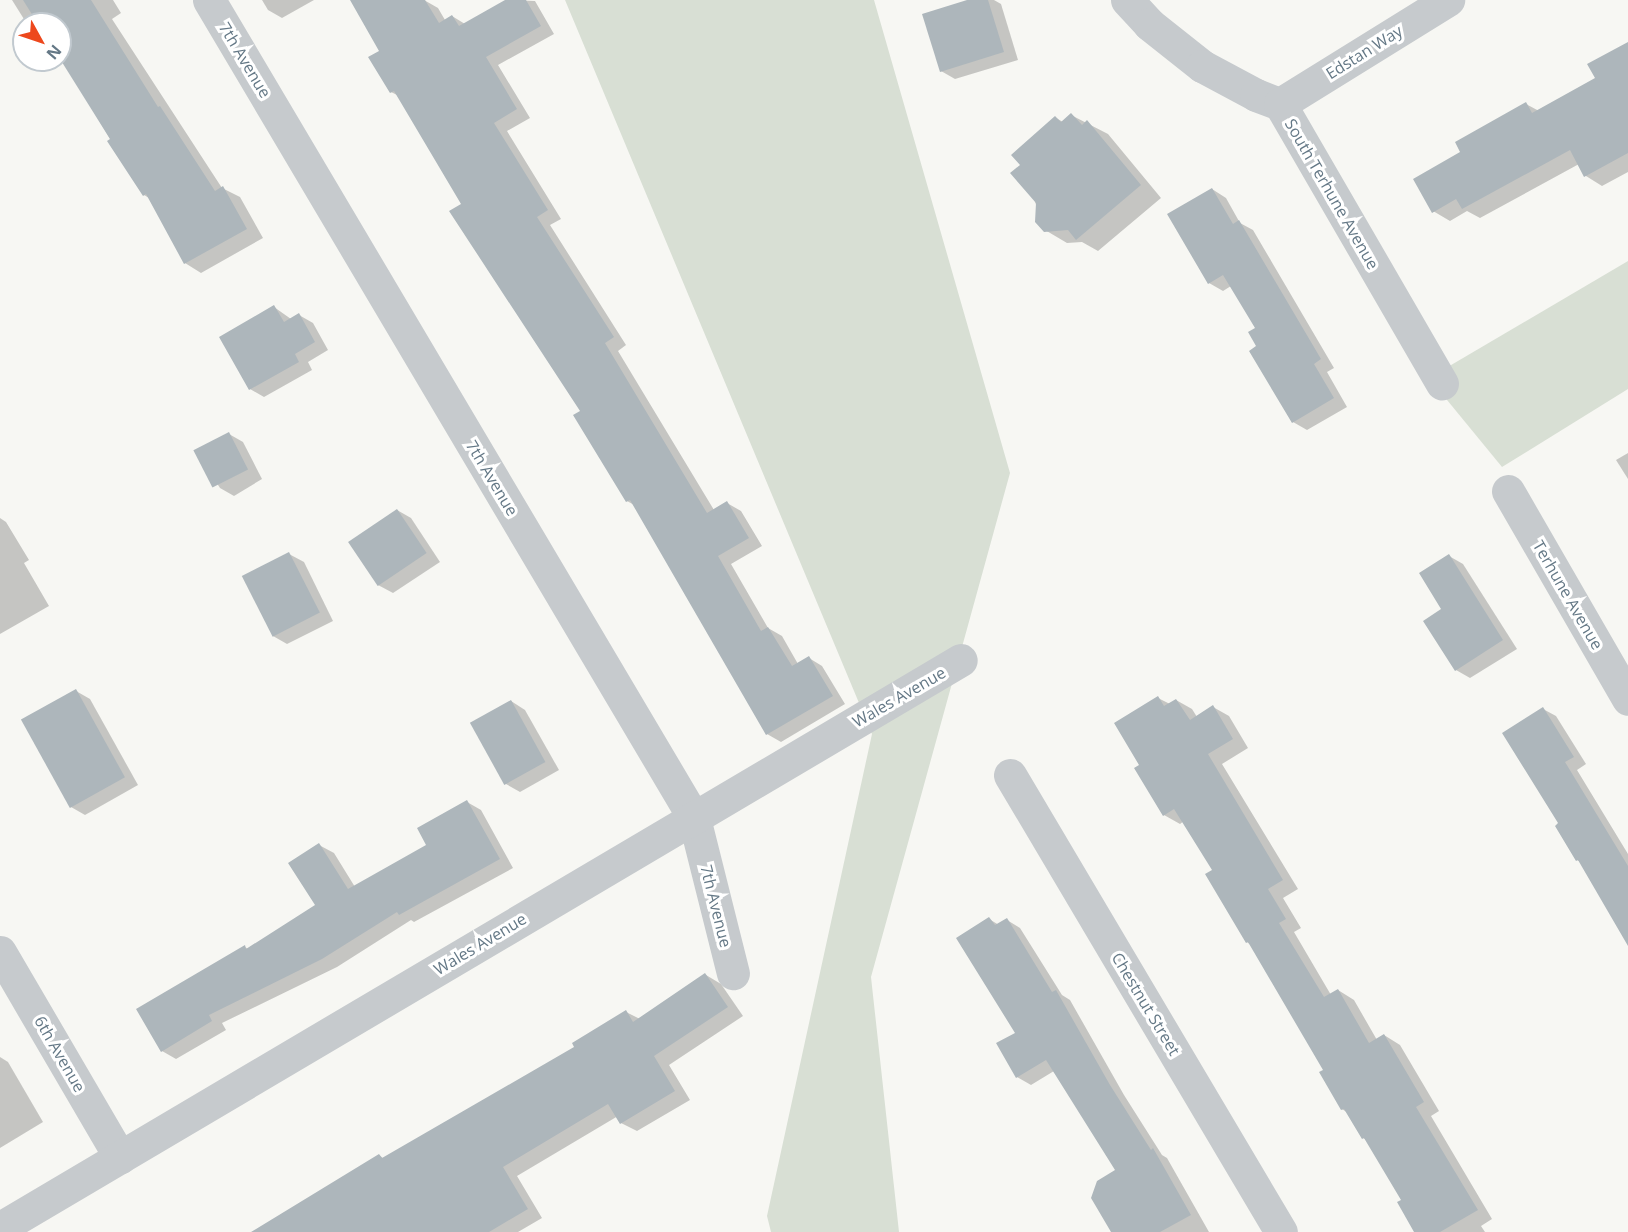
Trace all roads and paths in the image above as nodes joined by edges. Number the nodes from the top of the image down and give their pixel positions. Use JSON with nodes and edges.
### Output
{"nodes":[{"id":1,"x":210,"y":0,"type":"edge"},
{"id":2,"x":1127,"y":0,"type":"edge"},
{"id":3,"x":1448,"y":0,"type":"edge"},
{"id":4,"x":1280,"y":104,"type":"junction"},
{"id":5,"x":1442,"y":384,"type":"dead end"},
{"id":6,"x":1508,"y":492,"type":"dead end"},
{"id":7,"x":961,"y":660,"type":"dead end"},
{"id":8,"x":1628,"y":699,"type":"edge"},
{"id":9,"x":1010,"y":775,"type":"dead end"},
{"id":10,"x":694,"y":818,"type":"junction"},
{"id":11,"x":0,"y":952,"type":"edge"},
{"id":12,"x":733,"y":973,"type":"dead end"},
{"id":13,"x":120,"y":1156,"type":"junction"},
{"id":14,"x":0,"y":1228,"type":"edge"},
{"id":15,"x":1281,"y":1232,"type":"edge"}],
"edges":[{"from":1,"to":10,"type":"street","name":"7th Avenue"},
{"from":2,"to":4,"type":"street","name":"South Terhune Avenue"},
{"from":3,"to":4,"type":"street","name":"Edstan Way"},
{"from":4,"to":5,"type":"street","name":"South Terhune Avenue"},
{"from":6,"to":8,"type":"street","name":"Terhune Avenue"},
{"from":7,"to":10,"type":"street","name":"Wales Avenue"},
{"from":9,"to":15,"type":"street","name":"Chestnut Street"},
{"from":10,"to":12,"type":"street","name":"7th Avenue"},
{"from":10,"to":13,"type":"street","name":"Wales Avenue"},
{"from":11,"to":13,"type":"street","name":"6th Avenue"},
{"from":13,"to":14,"type":"street","name":"Wales Avenue"}]}
